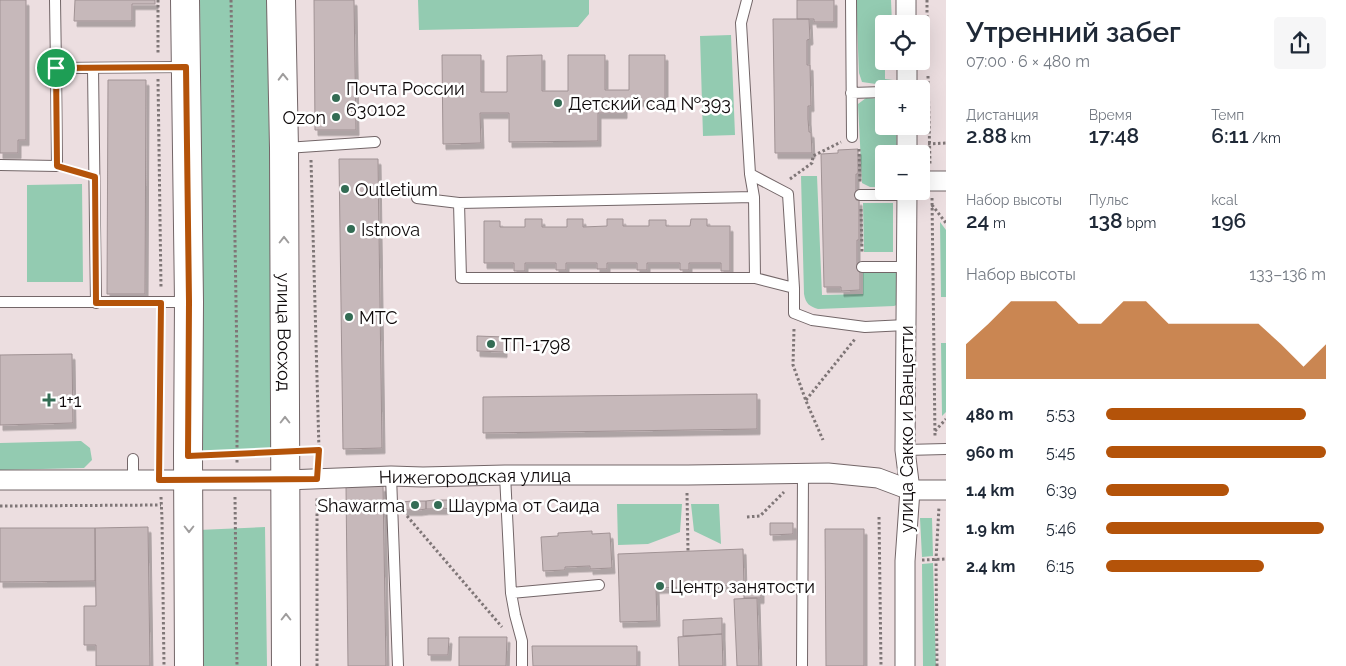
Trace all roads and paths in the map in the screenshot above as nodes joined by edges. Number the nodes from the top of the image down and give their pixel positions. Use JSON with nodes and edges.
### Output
{"nodes":[{"id":1,"x":55,"y":0,"type":"edge"},
{"id":2,"x":158,"y":0,"type":"edge"},
{"id":3,"x":185,"y":0,"type":"edge"},
{"id":4,"x":231,"y":0,"type":"edge"},
{"id":5,"x":281,"y":0,"type":"edge"},
{"id":6,"x":747,"y":0,"type":"edge"},
{"id":7,"x":851,"y":0,"type":"edge"},
{"id":8,"x":906,"y":0,"type":"edge"},
{"id":9,"x":927,"y":0,"type":"edge"},
{"id":10,"x":906,"y":15,"type":"edge"},
{"id":11,"x":186,"y":67,"type":"junction"},
{"id":12,"x":56,"y":68,"type":"junction"},
{"id":13,"x":93,"y":68,"type":"junction"},
{"id":14,"x":158,"y":68,"type":"junction"},
{"id":15,"x":875,"y":92,"type":"edge"},
{"id":16,"x":851,"y":93,"type":"junction"},
{"id":17,"x":852,"y":136,"type":"joint"},
{"id":18,"x":374,"y":142,"type":"dead end"},
{"id":19,"x":946,"y":143,"type":"edge"},
{"id":20,"x":928,"y":144,"type":"junction"},
{"id":21,"x":297,"y":147,"type":"junction"},
{"id":22,"x":0,"y":165,"type":"edge"},
{"id":23,"x":57,"y":166,"type":"junction"},
{"id":24,"x":750,"y":174,"type":"junction"},
{"id":25,"x":95,"y":177,"type":"junction"},
{"id":26,"x":933,"y":181,"type":"edge"},
{"id":27,"x":777,"y":188,"type":"junction"},
{"id":28,"x":875,"y":194,"type":"edge"},
{"id":29,"x":860,"y":195,"type":"dead end"},
{"id":30,"x":754,"y":197,"type":"junction"},
{"id":31,"x":417,"y":198,"type":"dead end"},
{"id":32,"x":907,"y":200,"type":"edge"},
{"id":33,"x":459,"y":204,"type":"junction"},
{"id":34,"x":932,"y":204,"type":"junction"},
{"id":35,"x":946,"y":222,"type":"edge"},
{"id":36,"x":862,"y":267,"type":"dead end"},
{"id":37,"x":906,"y":267,"type":"junction"},
{"id":38,"x":755,"y":278,"type":"junction"},
{"id":39,"x":794,"y":288,"type":"junction"},
{"id":40,"x":0,"y":302,"type":"edge"},
{"id":41,"x":189,"y":302,"type":"junction"},
{"id":42,"x":96,"y":303,"type":"junction"},
{"id":43,"x":161,"y":303,"type":"junction"},
{"id":44,"x":794,"y":313,"type":"junction"},
{"id":45,"x":906,"y":325,"type":"junction"},
{"id":46,"x":865,"y":326,"type":"junction"},
{"id":47,"x":806,"y":401,"type":"junction"},
{"id":48,"x":946,"y":419,"type":"edge"},
{"id":49,"x":935,"y":432,"type":"junction"},
{"id":50,"x":823,"y":440,"type":"dead end"},
{"id":51,"x":934,"y":449,"type":"junction"},
{"id":52,"x":319,"y":450,"type":"junction"},
{"id":53,"x":905,"y":450,"type":"junction"},
{"id":54,"x":946,"y":450,"type":"edge"},
{"id":55,"x":285,"y":451,"type":"junction"},
{"id":56,"x":237,"y":454,"type":"junction"},
{"id":57,"x":133,"y":459,"type":"dead end"},
{"id":58,"x":188,"y":468,"type":"junction"},
{"id":59,"x":803,"y":473,"type":"junction"},
{"id":60,"x":505,"y":475,"type":"junction"},
{"id":61,"x":688,"y":475,"type":"junction"},
{"id":62,"x":391,"y":476,"type":"junction"},
{"id":63,"x":317,"y":479,"type":"junction"},
{"id":64,"x":0,"y":480,"type":"edge"},
{"id":65,"x":133,"y":480,"type":"junction"},
{"id":66,"x":159,"y":480,"type":"junction"},
{"id":67,"x":235,"y":480,"type":"junction"},
{"id":68,"x":286,"y":480,"type":"junction"},
{"id":69,"x":910,"y":490,"type":"junction"},
{"id":70,"x":943,"y":490,"type":"edge"},
{"id":71,"x":392,"y":498,"type":"junction"},
{"id":72,"x":162,"y":505,"type":"junction"},
{"id":73,"x":0,"y":506,"type":"edge"},
{"id":74,"x":747,"y":517,"type":"dead end"},
{"id":75,"x":879,"y":517,"type":"dead end"},
{"id":76,"x":688,"y":551,"type":"dead end"},
{"id":77,"x":599,"y":585,"type":"dead end"},
{"id":78,"x":511,"y":593,"type":"junction"},
{"id":79,"x":506,"y":631,"type":"dead end"},
{"id":80,"x":164,"y":666,"type":"edge"},
{"id":81,"x":189,"y":666,"type":"edge"},
{"id":82,"x":237,"y":666,"type":"edge"},
{"id":83,"x":286,"y":666,"type":"edge"},
{"id":84,"x":317,"y":666,"type":"edge"},
{"id":85,"x":398,"y":666,"type":"edge"},
{"id":86,"x":522,"y":666,"type":"edge"},
{"id":87,"x":802,"y":666,"type":"edge"},
{"id":88,"x":881,"y":666,"type":"edge"},
{"id":89,"x":905,"y":666,"type":"edge"},
{"id":90,"x":937,"y":666,"type":"edge"}],
"edges":[{"from":1,"to":12,"type":"lane"},
{"from":2,"to":14,"type":"path"},
{"from":3,"to":11,"type":"main road"},
{"from":4,"to":56,"type":"path"},
{"from":21,"to":5,"type":"main road","name":"улица Восход","one_way":true},
{"from":6,"to":24,"type":"lane"},
{"from":7,"to":16,"type":"lane"},
{"from":8,"to":10,"type":"street"},
{"from":9,"to":20,"type":"path"},
{"from":11,"to":14,"type":"lane"},
{"from":11,"to":41,"type":"main road"},
{"from":12,"to":13,"type":"lane"},
{"from":12,"to":23,"type":"lane"},
{"from":13,"to":14,"type":"lane"},
{"from":13,"to":25,"type":"lane"},
{"from":14,"to":43,"type":"path"},
{"from":15,"to":16,"type":"lane"},
{"from":16,"to":17,"type":"lane"},
{"from":17,"to":27,"type":"path"},
{"from":18,"to":21,"type":"lane"},
{"from":19,"to":20,"type":"path"},
{"from":20,"to":26,"type":"path"},
{"from":21,"to":52,"type":"path"},
{"from":55,"to":21,"type":"main road","name":"улица Восход","one_way":true},
{"from":22,"to":23,"type":"lane"},
{"from":23,"to":25,"type":"path"},
{"from":24,"to":27,"type":"lane"},
{"from":24,"to":30,"type":"lane"},
{"from":25,"to":42,"type":"lane"},
{"from":26,"to":34,"type":"path"},
{"from":27,"to":39,"type":"lane"},
{"from":28,"to":29,"type":"lane"},
{"from":30,"to":33,"type":"lane"},
{"from":30,"to":38,"type":"lane"},
{"from":31,"to":33,"type":"lane"},
{"from":32,"to":37,"type":"street","name":"улица Сакко и Ванцетти"},
{"from":33,"to":38,"type":"lane"},
{"from":34,"to":35,"type":"path"},
{"from":34,"to":49,"type":"path"},
{"from":36,"to":37,"type":"lane"},
{"from":37,"to":45,"type":"street","name":"улица Сакко и Ванцетти"},
{"from":38,"to":39,"type":"lane"},
{"from":39,"to":44,"type":"lane"},
{"from":40,"to":42,"type":"lane"},
{"from":41,"to":43,"type":"lane"},
{"from":41,"to":58,"type":"main road"},
{"from":42,"to":43,"type":"lane"},
{"from":43,"to":66,"type":"path"},
{"from":44,"to":46,"type":"lane"},
{"from":44,"to":47,"type":"path"},
{"from":45,"to":46,"type":"lane"},
{"from":45,"to":53,"type":"street","name":"улица Сакко и Ванцетти"},
{"from":46,"to":47,"type":"path"},
{"from":47,"to":50,"type":"path"},
{"from":48,"to":49,"type":"path"},
{"from":49,"to":51,"type":"path"},
{"from":51,"to":53,"type":"lane"},
{"from":51,"to":54,"type":"lane"},
{"from":52,"to":55,"type":"path"},
{"from":52,"to":63,"type":"path"},
{"from":53,"to":69,"type":"street","name":"улица Сакко и Ванцетти"},
{"from":55,"to":56,"type":"path"},
{"from":55,"to":68,"type":"main road","name":"улица Восход"},
{"from":56,"to":58,"type":"path"},
{"from":56,"to":67,"type":"path"},
{"from":57,"to":65,"type":"lane"},
{"from":58,"to":66,"type":"street","name":"Нижегородская улица"},
{"from":58,"to":67,"type":"street","name":"Нижегородская улица"},
{"from":58,"to":81,"type":"main road","one_way":true},
{"from":59,"to":61,"type":"street","name":"Нижегородская улица"},
{"from":59,"to":69,"type":"street","name":"Нижегородская улица"},
{"from":59,"to":74,"type":"path"},
{"from":59,"to":87,"type":"lane"},
{"from":60,"to":61,"type":"street","name":"Нижегородская улица"},
{"from":60,"to":62,"type":"street","name":"Нижегородская улица"},
{"from":60,"to":78,"type":"lane"},
{"from":61,"to":76,"type":"path"},
{"from":62,"to":63,"type":"street","name":"Нижегородская улица"},
{"from":62,"to":71,"type":"lane"},
{"from":63,"to":68,"type":"street","name":"Нижегородская улица"},
{"from":63,"to":84,"type":"path"},
{"from":64,"to":65,"type":"street","name":"Нижегородская улица"},
{"from":65,"to":66,"type":"street","name":"Нижегородская улица"},
{"from":66,"to":72,"type":"path"},
{"from":67,"to":68,"type":"street","name":"Нижегородская улица"},
{"from":67,"to":82,"type":"path"},
{"from":83,"to":68,"type":"main road","name":"улица Восход","one_way":true},
{"from":69,"to":70,"type":"street","name":"Нижегородская улица"},
{"from":69,"to":89,"type":"street","name":"улица Сакко и Ванцетти"},
{"from":70,"to":90,"type":"path"},
{"from":71,"to":79,"type":"path"},
{"from":71,"to":85,"type":"lane"},
{"from":72,"to":73,"type":"path"},
{"from":72,"to":80,"type":"path"},
{"from":75,"to":88,"type":"path"},
{"from":77,"to":78,"type":"lane"},
{"from":78,"to":86,"type":"lane"}]}
